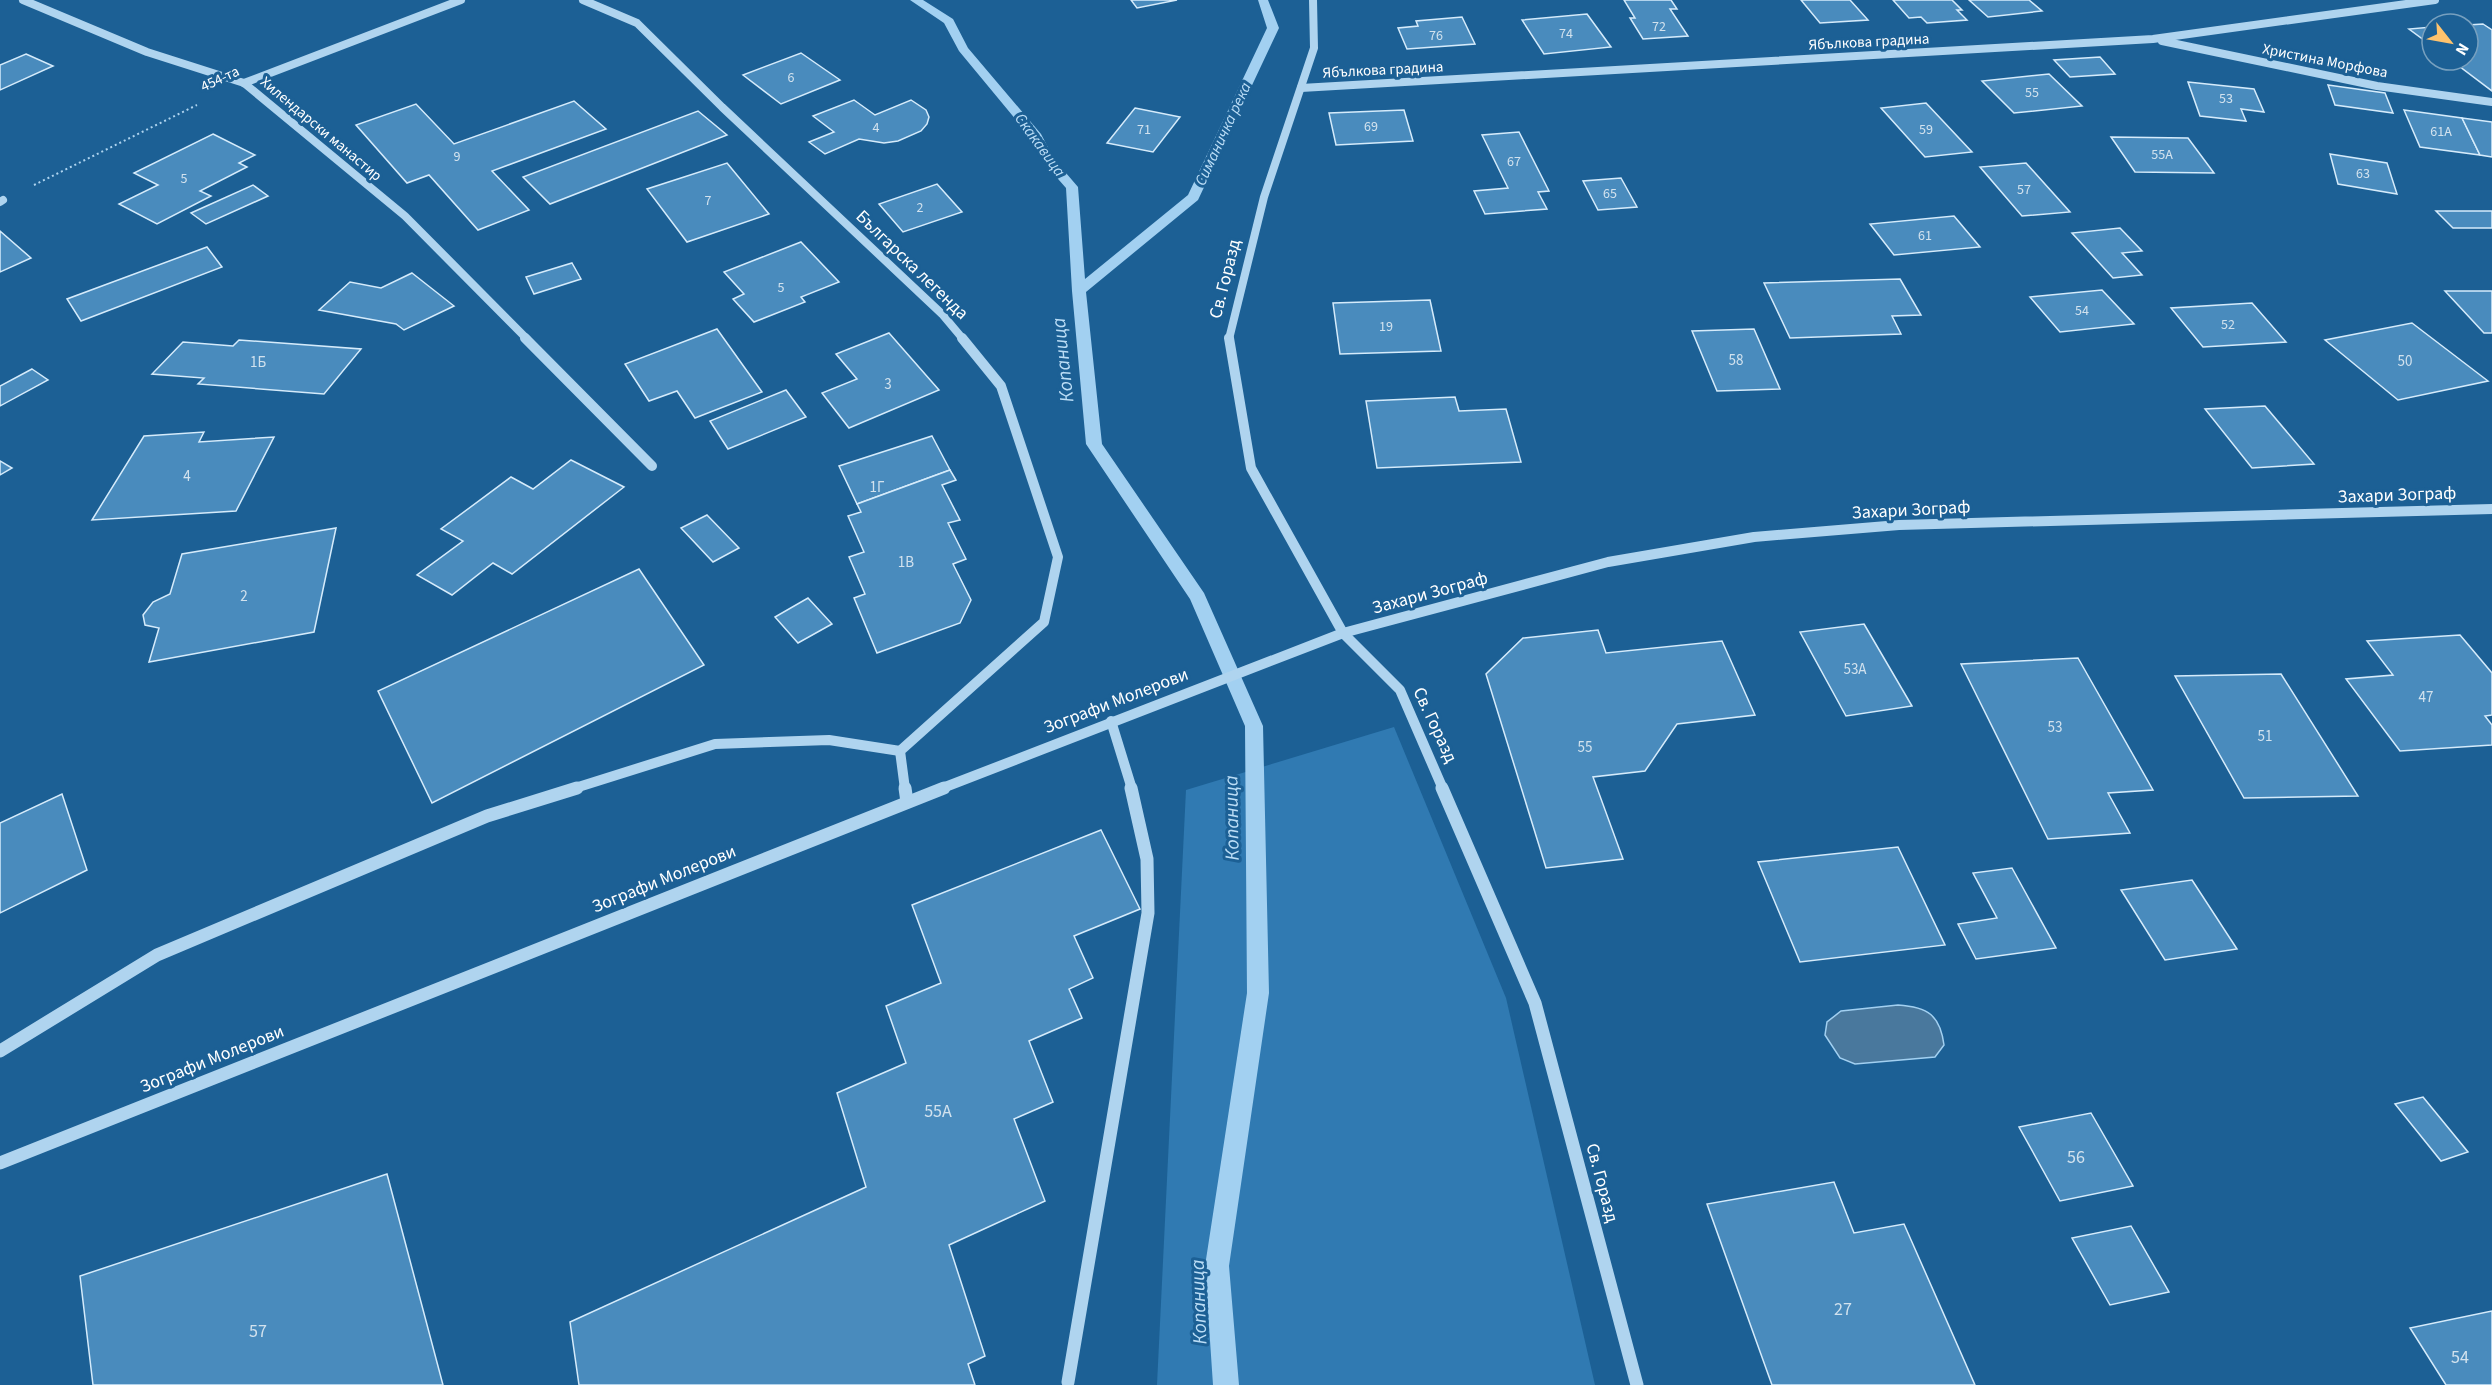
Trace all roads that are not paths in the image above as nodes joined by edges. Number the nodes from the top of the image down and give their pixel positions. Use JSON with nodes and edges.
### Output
{"nodes":[{"id":1,"x":23,"y":0,"type":"edge"},
{"id":2,"x":461,"y":0,"type":"edge"},
{"id":3,"x":583,"y":0,"type":"edge"},
{"id":4,"x":1313,"y":0,"type":"edge"},
{"id":5,"x":2435,"y":0,"type":"edge"},
{"id":6,"x":2153,"y":39,"type":"junction"},
{"id":7,"x":244,"y":82,"type":"junction"},
{"id":8,"x":1301,"y":88,"type":"junction"},
{"id":9,"x":2492,"y":102,"type":"edge"},
{"id":10,"x":652,"y":466,"type":"dead end"},
{"id":11,"x":2492,"y":509,"type":"edge"},
{"id":12,"x":1343,"y":633,"type":"junction"},
{"id":13,"x":1111,"y":721,"type":"junction"},
{"id":14,"x":900,"y":751,"type":"junction"},
{"id":15,"x":907,"y":802,"type":"junction"},
{"id":16,"x":0,"y":1051,"type":"edge"},
{"id":17,"x":0,"y":1163,"type":"edge"},
{"id":18,"x":1068,"y":1382,"type":"dead end"},
{"id":19,"x":1637,"y":1385,"type":"edge"}],
"edges":[{"from":1,"to":7,"type":"street","name":"Хилендарски манастир"},
{"from":2,"to":7,"type":"street","name":"454-та"},
{"from":3,"to":14,"type":"street","name":"Българска легенда"},
{"from":4,"to":8,"type":"street","name":"Св. Горазд"},
{"from":5,"to":6,"type":"street","name":"Ябълкова градина"},
{"from":6,"to":8,"type":"street","name":"Ябълкова градина"},
{"from":6,"to":9,"type":"street","name":"Христина Морфова"},
{"from":7,"to":10,"type":"street","name":"Хилендарски манастир"},
{"from":8,"to":12,"type":"street","name":"Св. Горазд"},
{"from":11,"to":12,"type":"street","name":"Захари Зограф"},
{"from":12,"to":13,"type":"street","name":"Зографи Молерови"},
{"from":12,"to":19,"type":"street","name":"Св. Горазд"},
{"from":13,"to":15,"type":"street","name":"Зографи Молерови"},
{"from":13,"to":18,"type":"street"},
{"from":14,"to":15,"type":"street"},
{"from":14,"to":16,"type":"street"},
{"from":15,"to":17,"type":"street","name":"Зографи Молерови"}]}
